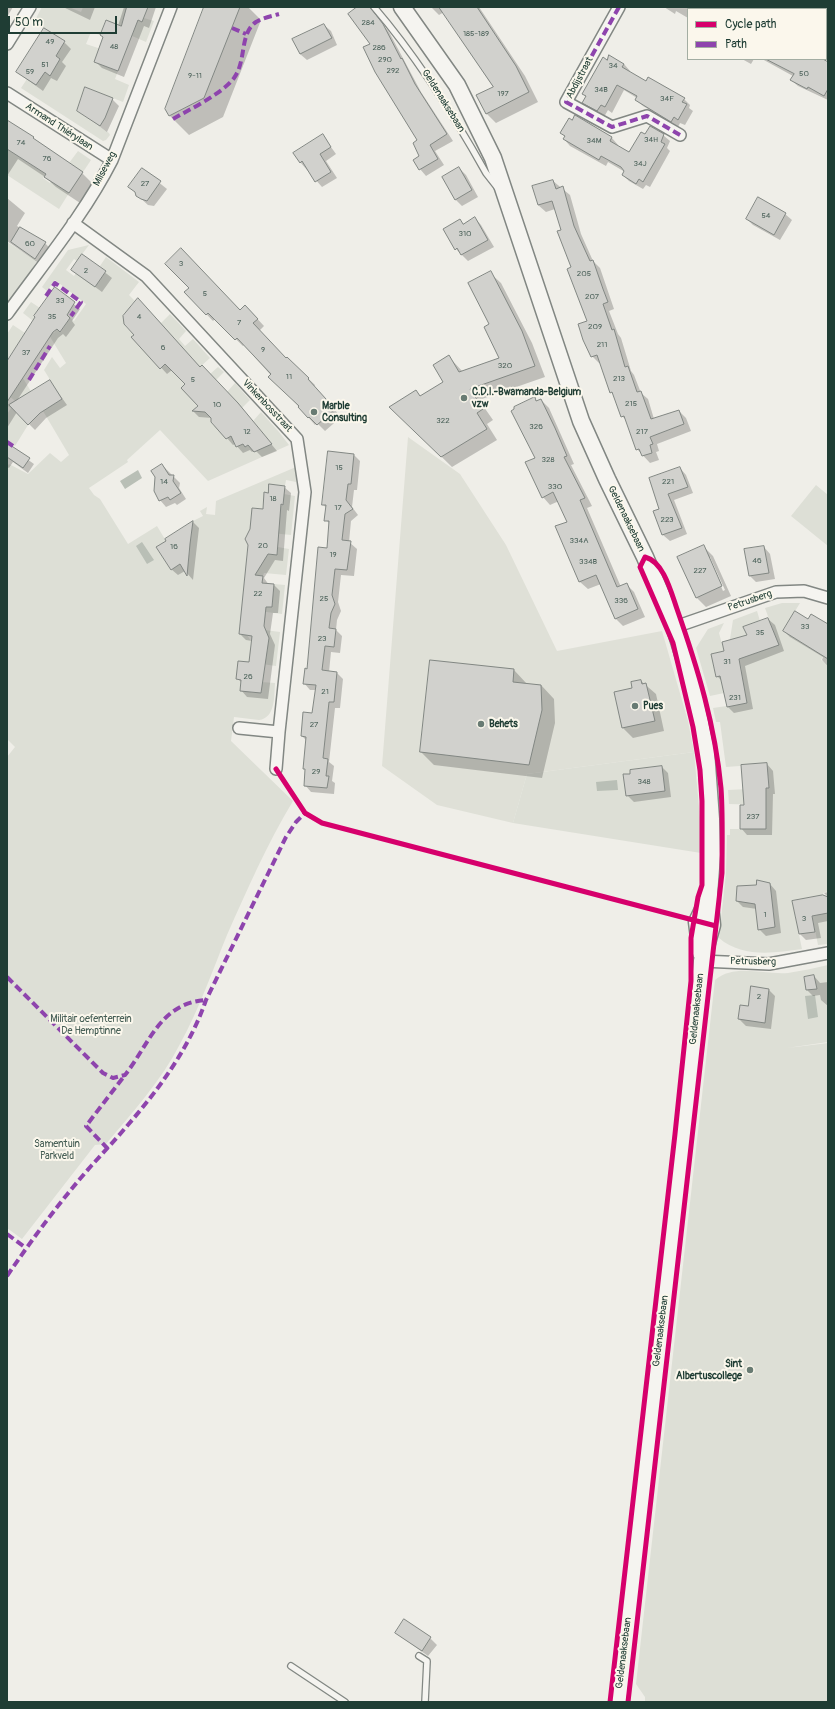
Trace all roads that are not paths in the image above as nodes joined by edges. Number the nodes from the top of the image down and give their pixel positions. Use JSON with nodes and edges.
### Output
{"nodes":[{"id":1,"x":30,"y":7,"type":"edge"},
{"id":2,"x":171,"y":7,"type":"edge"},
{"id":3,"x":374,"y":7,"type":"edge"},
{"id":4,"x":402,"y":7,"type":"edge"},
{"id":5,"x":618,"y":7,"type":"edge"},
{"id":6,"x":7,"y":44,"type":"edge"},
{"id":7,"x":7,"y":93,"type":"edge"},
{"id":8,"x":680,"y":135,"type":"dead end"},
{"id":9,"x":112,"y":160,"type":"junction"},
{"id":10,"x":506,"y":199,"type":"junction"},
{"id":11,"x":74,"y":222,"type":"junction"},
{"id":12,"x":7,"y":314,"type":"edge"},
{"id":13,"x":828,"y":598,"type":"edge"},
{"id":14,"x":675,"y":627,"type":"junction"},
{"id":15,"x":239,"y":728,"type":"dead end"},
{"id":16,"x":279,"y":732,"type":"junction"},
{"id":17,"x":276,"y":769,"type":"dead end"},
{"id":18,"x":828,"y":954,"type":"edge"},
{"id":19,"x":702,"y":961,"type":"junction"},
{"id":20,"x":419,"y":1656,"type":"dead end"},
{"id":21,"x":291,"y":1666,"type":"dead end"},
{"id":22,"x":345,"y":1702,"type":"edge"},
{"id":23,"x":425,"y":1702,"type":"edge"},
{"id":24,"x":618,"y":1702,"type":"edge"}],
"edges":[{"from":1,"to":6,"type":"street"},
{"from":2,"to":9,"type":"street","name":"Milseweg"},
{"from":3,"to":10,"type":"lane","name":"Geldenaaksebaan"},
{"from":4,"to":10,"type":"street","name":"Geldenaaksebaan"},
{"from":5,"to":8,"type":"street","name":"Abdijstraat"},
{"from":7,"to":9,"type":"street","name":"Armand Thiérylaan"},
{"from":9,"to":11,"type":"street","name":"Milseweg"},
{"from":10,"to":14,"type":"street","name":"Geldenaaksebaan"},
{"from":11,"to":12,"type":"street","name":"Milseweg"},
{"from":11,"to":16,"type":"street","name":"Vinkenbosstraat"},
{"from":13,"to":14,"type":"street","name":"Petrusberg"},
{"from":14,"to":19,"type":"street","name":"Geldenaaksebaan"},
{"from":15,"to":16,"type":"street"},
{"from":16,"to":17,"type":"street","name":"Vinkenbosstraat"},
{"from":18,"to":19,"type":"street","name":"Petrusberg"},
{"from":19,"to":24,"type":"street","name":"Geldenaaksebaan"},
{"from":20,"to":23,"type":"lane"},
{"from":21,"to":22,"type":"lane"}]}
